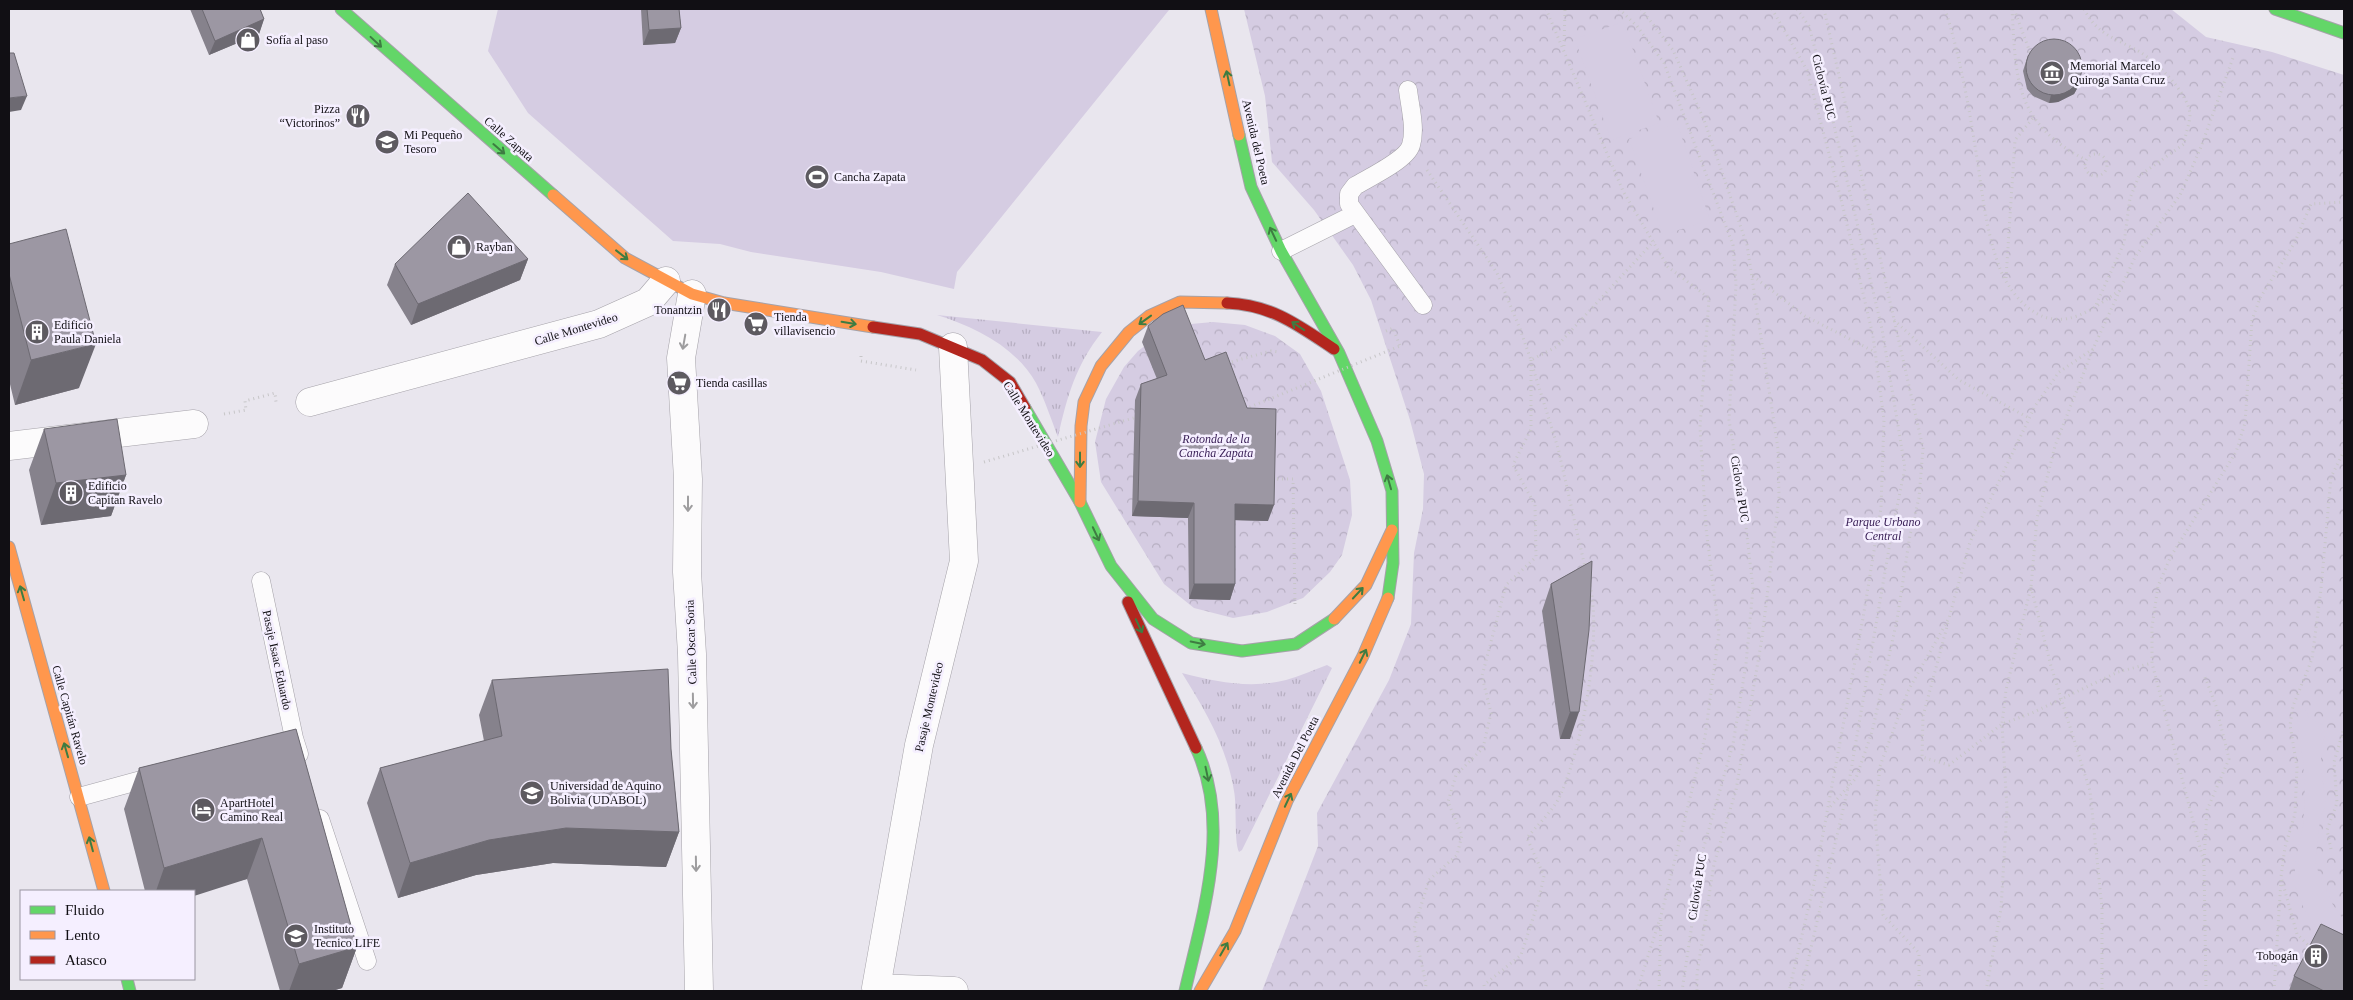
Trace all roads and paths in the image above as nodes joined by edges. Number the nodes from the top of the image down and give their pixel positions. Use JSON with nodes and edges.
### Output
{"nodes":[{"id":1,"x":340,"y":9,"type":"edge"},
{"id":2,"x":1211,"y":9,"type":"edge"},
{"id":3,"x":1546,"y":9,"type":"edge"},
{"id":4,"x":1565,"y":9,"type":"edge"},
{"id":5,"x":1619,"y":9,"type":"edge"},
{"id":6,"x":1641,"y":9,"type":"edge"},
{"id":7,"x":1772,"y":9,"type":"edge"},
{"id":8,"x":1798,"y":9,"type":"edge"},
{"id":9,"x":1824,"y":9,"type":"edge"},
{"id":10,"x":1945,"y":9,"type":"edge"},
{"id":11,"x":2013,"y":9,"type":"edge"},
{"id":12,"x":2084,"y":9,"type":"edge"},
{"id":13,"x":2275,"y":9,"type":"edge"},
{"id":14,"x":2344,"y":33,"type":"edge"},
{"id":15,"x":1564,"y":47,"type":"junction"},
{"id":16,"x":2234,"y":55,"type":"dead end"},
{"id":17,"x":2034,"y":58,"type":"edge"},
{"id":18,"x":1408,"y":90,"type":"dead end"},
{"id":19,"x":2033,"y":118,"type":"junction"},
{"id":20,"x":1411,"y":147,"type":"junction"},
{"id":21,"x":2086,"y":160,"type":"junction"},
{"id":22,"x":2344,"y":202,"type":"edge"},
{"id":23,"x":1355,"y":214,"type":"junction"},
{"id":24,"x":1654,"y":241,"type":"junction"},
{"id":25,"x":1281,"y":251,"type":"junction"},
{"id":26,"x":1752,"y":276,"type":"junction"},
{"id":27,"x":2006,"y":280,"type":"junction"},
{"id":28,"x":666,"y":281,"type":"junction"},
{"id":29,"x":2120,"y":290,"type":"junction"},
{"id":30,"x":692,"y":294,"type":"junction"},
{"id":31,"x":1423,"y":305,"type":"dead end"},
{"id":32,"x":2096,"y":306,"type":"junction"},
{"id":33,"x":1894,"y":320,"type":"junction"},
{"id":34,"x":1386,"y":331,"type":"dead end"},
{"id":35,"x":953,"y":347,"type":"junction"},
{"id":36,"x":2093,"y":349,"type":"junction"},
{"id":37,"x":1280,"y":352,"type":"dead end"},
{"id":38,"x":1875,"y":352,"type":"junction"},
{"id":39,"x":1339,"y":353,"type":"junction"},
{"id":40,"x":1531,"y":360,"type":"junction"},
{"id":41,"x":1223,"y":364,"type":"edge"},
{"id":42,"x":2344,"y":378,"type":"edge"},
{"id":43,"x":2344,"y":396,"type":"edge"},
{"id":44,"x":310,"y":402,"type":"joint"},
{"id":45,"x":1238,"y":413,"type":"edge"},
{"id":46,"x":1139,"y":416,"type":"edge"},
{"id":47,"x":2029,"y":418,"type":"junction"},
{"id":48,"x":194,"y":424,"type":"joint"},
{"id":49,"x":9,"y":446,"type":"edge"},
{"id":50,"x":2344,"y":451,"type":"edge"},
{"id":51,"x":984,"y":462,"type":"dead end"},
{"id":52,"x":1269,"y":479,"type":"edge"},
{"id":53,"x":1080,"y":502,"type":"junction"},
{"id":54,"x":1392,"y":530,"type":"junction"},
{"id":55,"x":9,"y":547,"type":"edge"},
{"id":56,"x":1111,"y":566,"type":"junction"},
{"id":57,"x":1587,"y":573,"type":"edge"},
{"id":58,"x":261,"y":581,"type":"dead end"},
{"id":59,"x":1589,"y":582,"type":"edge"},
{"id":60,"x":2030,"y":587,"type":"junction"},
{"id":61,"x":1949,"y":618,"type":"junction"},
{"id":62,"x":1296,"y":644,"type":"junction"},
{"id":63,"x":2152,"y":663,"type":"junction"},
{"id":64,"x":2205,"y":677,"type":"dead end"},
{"id":65,"x":2060,"y":698,"type":"junction"},
{"id":66,"x":2002,"y":724,"type":"junction"},
{"id":67,"x":2344,"y":728,"type":"edge"},
{"id":68,"x":294,"y":738,"type":"junction"},
{"id":69,"x":275,"y":743,"type":"edge"},
{"id":70,"x":303,"y":766,"type":"edge"},
{"id":71,"x":172,"y":771,"type":"edge"},
{"id":72,"x":1848,"y":788,"type":"junction"},
{"id":73,"x":79,"y":797,"type":"junction"},
{"id":74,"x":315,"y":803,"type":"edge"},
{"id":75,"x":1828,"y":808,"type":"junction"},
{"id":76,"x":2331,"y":849,"type":"dead end"},
{"id":77,"x":2204,"y":863,"type":"junction"},
{"id":78,"x":2281,"y":877,"type":"junction"},
{"id":79,"x":104,"y":890,"type":"edge"},
{"id":80,"x":1662,"y":912,"type":"junction"},
{"id":81,"x":2316,"y":953,"type":"edge"},
{"id":82,"x":367,"y":961,"type":"dead end"},
{"id":83,"x":699,"y":991,"type":"edge"},
{"id":84,"x":954,"y":991,"type":"edge"},
{"id":85,"x":1185,"y":991,"type":"edge"},
{"id":86,"x":1200,"y":991,"type":"edge"},
{"id":87,"x":1425,"y":991,"type":"edge"},
{"id":88,"x":1485,"y":991,"type":"edge"},
{"id":89,"x":1637,"y":991,"type":"edge"},
{"id":90,"x":1659,"y":991,"type":"edge"},
{"id":91,"x":1682,"y":991,"type":"edge"},
{"id":92,"x":1697,"y":991,"type":"edge"},
{"id":93,"x":1789,"y":991,"type":"edge"},
{"id":94,"x":1801,"y":991,"type":"edge"},
{"id":95,"x":1919,"y":991,"type":"edge"},
{"id":96,"x":1986,"y":991,"type":"edge"},
{"id":97,"x":2102,"y":991,"type":"edge"},
{"id":98,"x":2206,"y":991,"type":"edge"},
{"id":99,"x":2274,"y":991,"type":"edge"}],
"edges":[{"from":1,"to":28,"type":"main road","name":"Calle Zapata","one_way":true},
{"from":25,"to":2,"type":"main road","name":"Avenida del Poeta","one_way":true},
{"from":3,"to":15,"type":"path"},
{"from":4,"to":15,"type":"path"},
{"from":5,"to":91,"type":"path","name":"Ciclovía PUC"},
{"from":6,"to":26,"type":"path"},
{"from":7,"to":38,"type":"path"},
{"from":8,"to":72,"type":"path","name":"Ciclovía PUC"},
{"from":9,"to":33,"type":"path"},
{"from":10,"to":27,"type":"path"},
{"from":11,"to":17,"type":"path"},
{"from":11,"to":19,"type":"path"},
{"from":12,"to":32,"type":"path"},
{"from":13,"to":14,"type":"main road"},
{"from":15,"to":24,"type":"path"},
{"from":16,"to":29,"type":"path"},
{"from":18,"to":20,"type":"lane"},
{"from":19,"to":21,"type":"path"},
{"from":19,"to":27,"type":"path"},
{"from":20,"to":23,"type":"lane"},
{"from":20,"to":40,"type":"path"},
{"from":21,"to":21,"type":"path"},
{"from":22,"to":63,"type":"path"},
{"from":23,"to":25,"type":"lane"},
{"from":23,"to":31,"type":"lane"},
{"from":24,"to":40,"type":"path"},
{"from":24,"to":80,"type":"path"},
{"from":25,"to":39,"type":"main road","name":"Avenida del Poeta"},
{"from":26,"to":38,"type":"path"},
{"from":26,"to":92,"type":"path"},
{"from":27,"to":32,"type":"path"},
{"from":28,"to":30,"type":"main road","name":"Calle Montevideo"},
{"from":28,"to":44,"type":"street","name":"Calle Montevideo"},
{"from":29,"to":32,"type":"path"},
{"from":29,"to":36,"type":"path"},
{"from":30,"to":35,"type":"main road","name":"Calle Montevideo","one_way":true},
{"from":30,"to":83,"type":"street","name":"Calle Oscar Soria","one_way":true},
{"from":33,"to":47,"type":"path"},
{"from":33,"to":72,"type":"path"},
{"from":34,"to":45,"type":"path","bridge":true},
{"from":35,"to":53,"type":"main road","name":"Calle Montevideo"},
{"from":35,"to":84,"type":"street","name":"Pasaje Montevideo"},
{"from":36,"to":47,"type":"path"},
{"from":36,"to":60,"type":"path"},
{"from":37,"to":41,"type":"path"},
{"from":38,"to":75,"type":"path"},
{"from":39,"to":53,"type":"main road","one_way":true},
{"from":54,"to":39,"type":"main road","name":"Avenida Del Poeta","one_way":true},
{"from":40,"to":57,"type":"path"},
{"from":40,"to":87,"type":"path"},
{"from":42,"to":43,"type":"path"},
{"from":44,"to":48,"type":"path"},
{"from":46,"to":51,"type":"path","bridge":true},
{"from":47,"to":61,"type":"path"},
{"from":48,"to":49,"type":"street"},
{"from":50,"to":78,"type":"path"},
{"from":52,"to":62,"type":"path"},
{"from":53,"to":56,"type":"main road","name":"Calle Montevideo","one_way":true},
{"from":62,"to":54,"type":"main road","one_way":true},
{"from":86,"to":54,"type":"main road","name":"Avenida Del Poeta","one_way":true},
{"from":73,"to":55,"type":"main road","name":"Calle Capitán Ravelo","one_way":true},
{"from":56,"to":62,"type":"main road","one_way":true},
{"from":56,"to":85,"type":"main road","one_way":true},
{"from":58,"to":68,"type":"lane","name":"Pasaje Isaac Eduardo"},
{"from":59,"to":88,"type":"path"},
{"from":60,"to":65,"type":"path"},
{"from":60,"to":66,"type":"path"},
{"from":61,"to":66,"type":"path"},
{"from":61,"to":95,"type":"path"},
{"from":63,"to":65,"type":"path"},
{"from":63,"to":77,"type":"path"},
{"from":64,"to":77,"type":"path"},
{"from":65,"to":66,"type":"path"},
{"from":65,"to":97,"type":"path"},
{"from":66,"to":96,"type":"path"},
{"from":67,"to":76,"type":"path"},
{"from":68,"to":69,"type":"lane"},
{"from":68,"to":70,"type":"lane","name":"Pasaje Isaac Eduardo"},
{"from":71,"to":73,"type":"lane"},
{"from":72,"to":75,"type":"path"},
{"from":72,"to":94,"type":"path","name":"Ciclovía PUC"},
{"from":79,"to":73,"type":"main road","name":"Calle Capitán Ravelo","one_way":true},
{"from":74,"to":82,"type":"lane"},
{"from":75,"to":93,"type":"path"},
{"from":77,"to":98,"type":"path"},
{"from":78,"to":81,"type":"path"},
{"from":78,"to":99,"type":"path"},
{"from":80,"to":89,"type":"path"},
{"from":80,"to":90,"type":"path"}]}
